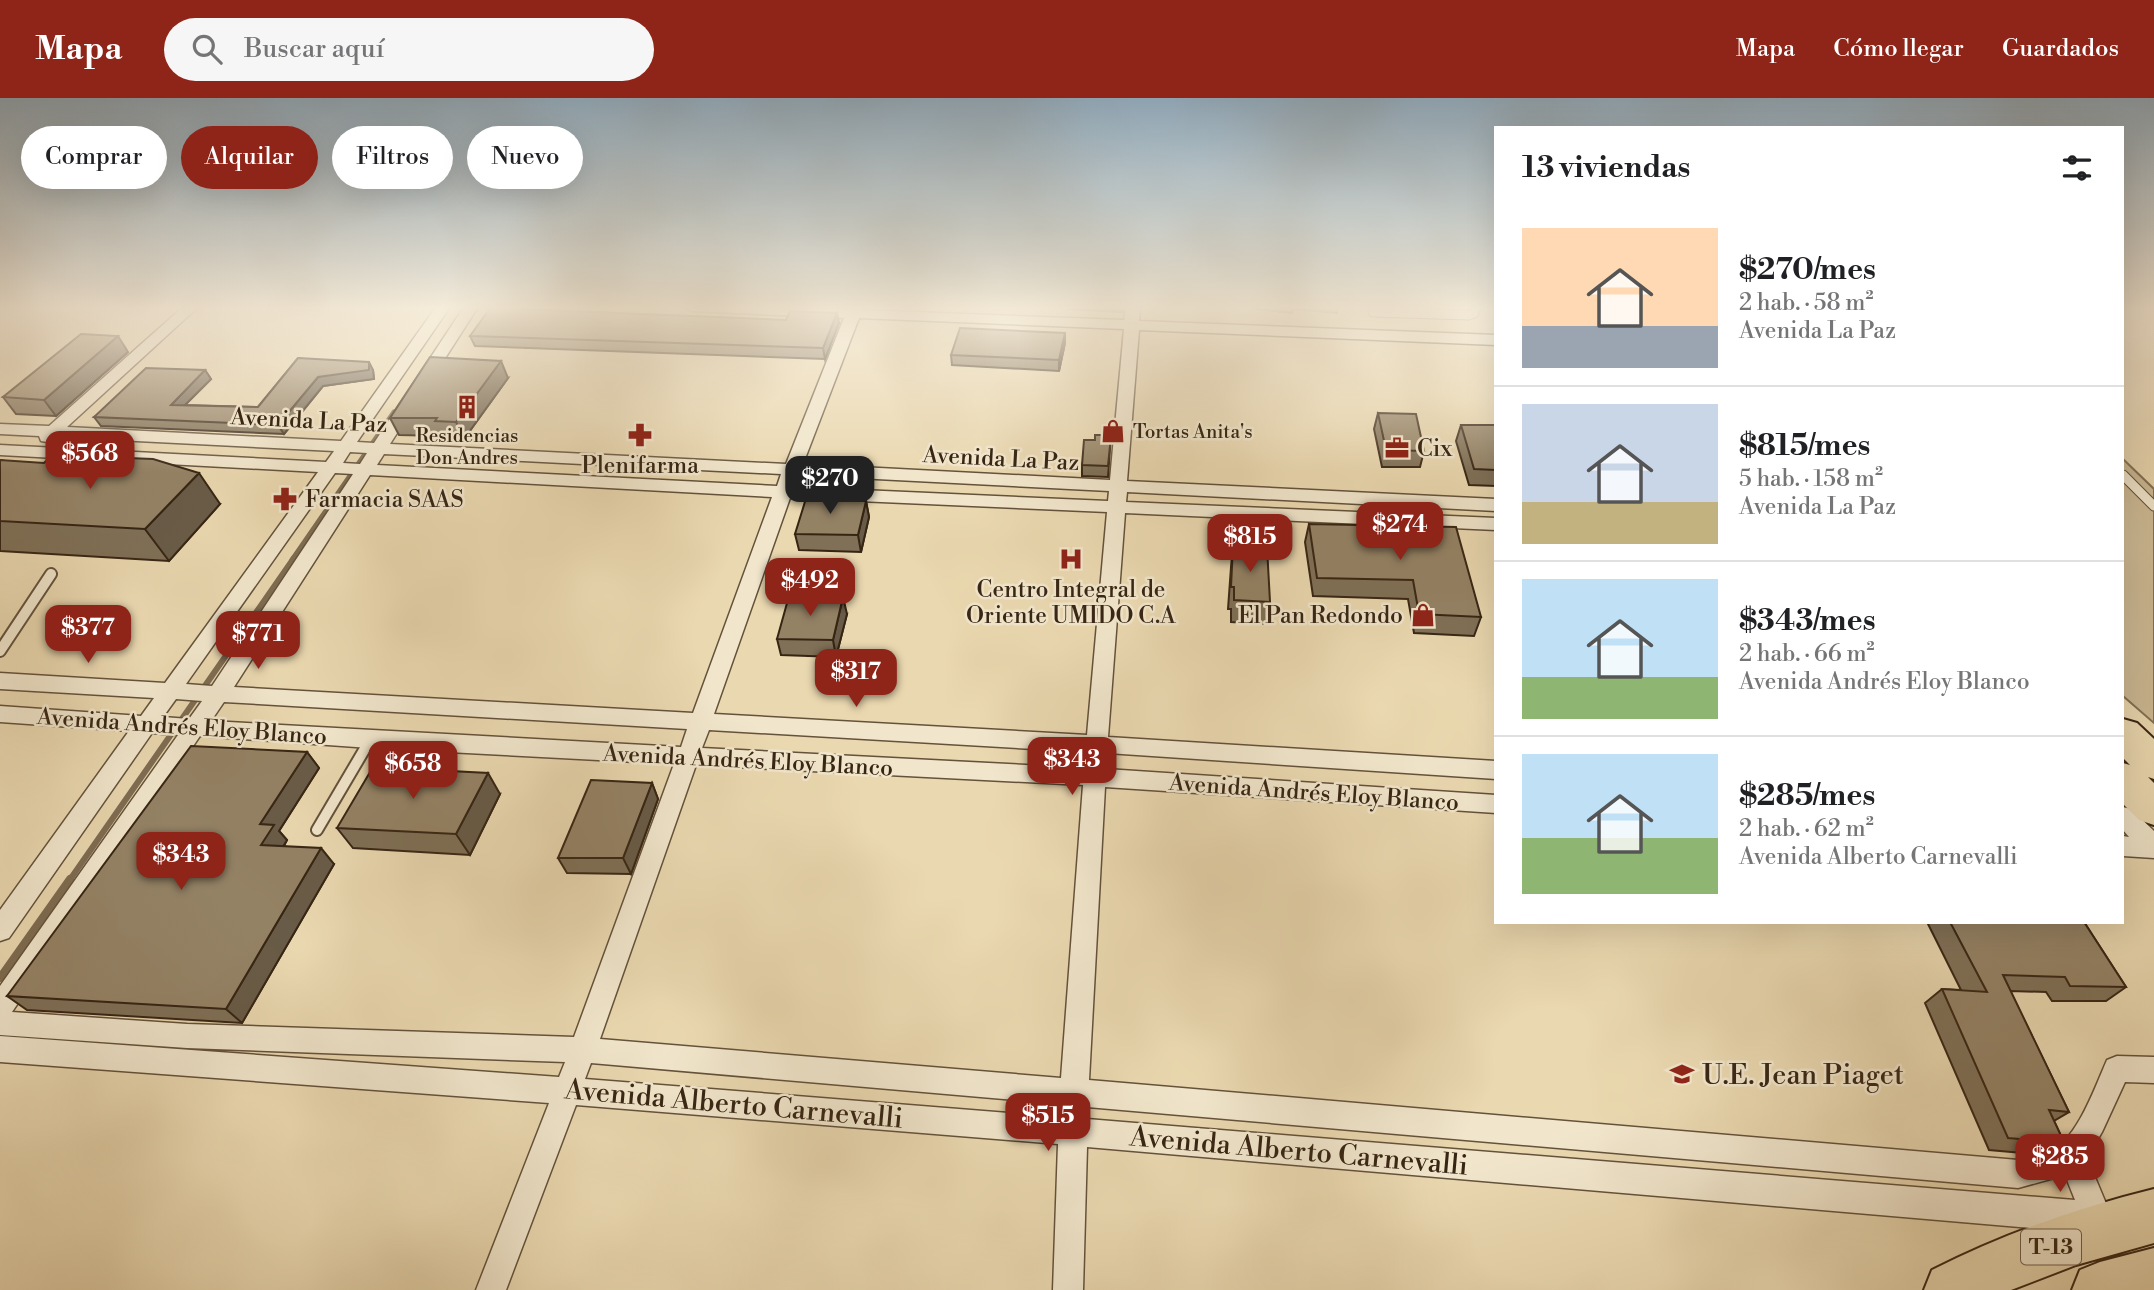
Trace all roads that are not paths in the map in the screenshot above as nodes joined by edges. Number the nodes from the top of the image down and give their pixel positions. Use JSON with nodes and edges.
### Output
{"nodes":[{"id":1,"x":130,"y":363,"type":"edge"},
{"id":2,"x":413,"y":363,"type":"edge"},
{"id":3,"x":430,"y":363,"type":"edge"},
{"id":4,"x":834,"y":363,"type":"edge"},
{"id":5,"x":1128,"y":363,"type":"edge"},
{"id":6,"x":0,"y":429,"type":"edge"},
{"id":7,"x":53,"y":432,"type":"junction"},
{"id":8,"x":368,"y":447,"type":"junction"},
{"id":9,"x":0,"y":450,"type":"edge"},
{"id":10,"x":32,"y":451,"type":"junction"},
{"id":11,"x":16,"y":466,"type":"edge"},
{"id":12,"x":352,"y":469,"type":"junction"},
{"id":13,"x":2124,"y":476,"type":"edge"},
{"id":14,"x":787,"y":482,"type":"junction"},
{"id":15,"x":1117,"y":497,"type":"junction"},
{"id":16,"x":1494,"y":505,"type":"edge"},
{"id":17,"x":2154,"y":506,"type":"edge"},
{"id":18,"x":1494,"y":524,"type":"edge"},
{"id":19,"x":51,"y":574,"type":"dead end"},
{"id":20,"x":0,"y":651,"type":"edge"},
{"id":21,"x":0,"y":681,"type":"edge"},
{"id":22,"x":172,"y":691,"type":"junction"},
{"id":23,"x":215,"y":694,"type":"junction"},
{"id":24,"x":0,"y":714,"type":"edge"},
{"id":25,"x":148,"y":723,"type":"junction"},
{"id":26,"x":701,"y":723,"type":"junction"},
{"id":27,"x":192,"y":727,"type":"junction"},
{"id":28,"x":2124,"y":735,"type":"edge"},
{"id":29,"x":370,"y":740,"type":"junction"},
{"id":30,"x":1097,"y":743,"type":"junction"},
{"id":31,"x":688,"y":758,"type":"junction"},
{"id":32,"x":2154,"y":763,"type":"edge"},
{"id":33,"x":1494,"y":770,"type":"edge"},
{"id":34,"x":1095,"y":777,"type":"junction"},
{"id":35,"x":2124,"y":780,"type":"edge"},
{"id":36,"x":1494,"y":804,"type":"edge"},
{"id":37,"x":2154,"y":808,"type":"edge"},
{"id":38,"x":2124,"y":817,"type":"edge"},
{"id":39,"x":317,"y":830,"type":"dead end"},
{"id":40,"x":2124,"y":846,"type":"edge"},
{"id":41,"x":2154,"y":847,"type":"edge"},
{"id":42,"x":0,"y":930,"type":"edge"},
{"id":43,"x":0,"y":1007,"type":"edge"},
{"id":44,"x":0,"y":1023,"type":"edge"},
{"id":45,"x":0,"y":1049,"type":"edge"},
{"id":46,"x":583,"y":1050,"type":"junction"},
{"id":47,"x":2154,"y":1070,"type":"edge"},
{"id":48,"x":568,"y":1090,"type":"junction"},
{"id":49,"x":1074,"y":1094,"type":"junction"},
{"id":50,"x":1074,"y":1130,"type":"junction"},
{"id":51,"x":2070,"y":1154,"type":"junction"},
{"id":52,"x":2154,"y":1199,"type":"edge"},
{"id":53,"x":2095,"y":1213,"type":"junction"},
{"id":54,"x":2154,"y":1216,"type":"edge"},
{"id":55,"x":2154,"y":1276,"type":"edge"},
{"id":56,"x":491,"y":1290,"type":"edge"},
{"id":57,"x":1068,"y":1290,"type":"edge"},
{"id":58,"x":1951,"y":1290,"type":"edge"},
{"id":59,"x":2100,"y":1290,"type":"edge"}],
"edges":[{"from":1,"to":7,"type":"street"},
{"from":2,"to":8,"type":"street"},
{"from":3,"to":8,"type":"street"},
{"from":4,"to":14,"type":"street"},
{"from":5,"to":15,"type":"street"},
{"from":6,"to":7,"type":"street","name":"Avenida La Paz"},
{"from":7,"to":8,"type":"street","name":"Avenida La Paz"},
{"from":7,"to":10,"type":"street"},
{"from":8,"to":12,"type":"street"},
{"from":8,"to":12,"type":"street"},
{"from":8,"to":14,"type":"street","name":"Avenida La Paz"},
{"from":9,"to":10,"type":"street","name":"Avenida La Paz"},
{"from":10,"to":11,"type":"street"},
{"from":10,"to":12,"type":"street","name":"Avenida La Paz"},
{"from":12,"to":14,"type":"street","name":"Avenida La Paz"},
{"from":12,"to":22,"type":"street"},
{"from":12,"to":23,"type":"street"},
{"from":13,"to":17,"type":"lane"},
{"from":14,"to":15,"type":"street","name":"Avenida La Paz"},
{"from":14,"to":26,"type":"street"},
{"from":15,"to":16,"type":"street","name":"Avenida La Paz"},
{"from":15,"to":18,"type":"street","name":"Avenida La Paz"},
{"from":15,"to":30,"type":"street"},
{"from":19,"to":20,"type":"lane"},
{"from":21,"to":22,"type":"street","name":"Avenida Andrés Eloy Blanco"},
{"from":22,"to":23,"type":"street","name":"Avenida Andrés Eloy Blanco"},
{"from":22,"to":25,"type":"street"},
{"from":23,"to":26,"type":"street","name":"Avenida Andrés Eloy Blanco"},
{"from":23,"to":27,"type":"street"},
{"from":24,"to":25,"type":"street","name":"Avenida Andrés Eloy Blanco"},
{"from":25,"to":27,"type":"street","name":"Avenida Andrés Eloy Blanco"},
{"from":25,"to":42,"type":"street"},
{"from":26,"to":30,"type":"street","name":"Avenida Andrés Eloy Blanco"},
{"from":26,"to":31,"type":"street"},
{"from":27,"to":29,"type":"street","name":"Avenida Andrés Eloy Blanco"},
{"from":27,"to":43,"type":"street"},
{"from":28,"to":32,"type":"highway"},
{"from":29,"to":31,"type":"street","name":"Avenida Andrés Eloy Blanco"},
{"from":29,"to":39,"type":"lane"},
{"from":30,"to":33,"type":"street","name":"Avenida Andrés Eloy Blanco"},
{"from":30,"to":34,"type":"street"},
{"from":31,"to":34,"type":"street","name":"Avenida Andrés Eloy Blanco"},
{"from":31,"to":46,"type":"street"},
{"from":34,"to":36,"type":"street","name":"Avenida Andrés Eloy Blanco"},
{"from":34,"to":49,"type":"street"},
{"from":35,"to":37,"type":"highway"},
{"from":38,"to":41,"type":"street"},
{"from":40,"to":41,"type":"street"},
{"from":44,"to":46,"type":"street","name":"Avenida Alberto Carnevalli"},
{"from":45,"to":48,"type":"street","name":"Avenida Alberto Carnevalli"},
{"from":46,"to":48,"type":"street"},
{"from":46,"to":49,"type":"street","name":"Avenida Alberto Carnevalli"},
{"from":47,"to":51,"type":"street"},
{"from":48,"to":50,"type":"street","name":"Avenida Alberto Carnevalli"},
{"from":48,"to":56,"type":"street"},
{"from":49,"to":50,"type":"street"},
{"from":49,"to":51,"type":"street","name":"Avenida Alberto Carnevalli"},
{"from":50,"to":53,"type":"street","name":"Avenida Alberto Carnevalli"},
{"from":50,"to":57,"type":"street"},
{"from":51,"to":53,"type":"street"},
{"from":52,"to":53,"type":"street","name":"Avenida Alberto Carnevalli"},
{"from":54,"to":58,"type":"highway","number":"T-13"},
{"from":55,"to":59,"type":"highway","number":"T-13"}]}
